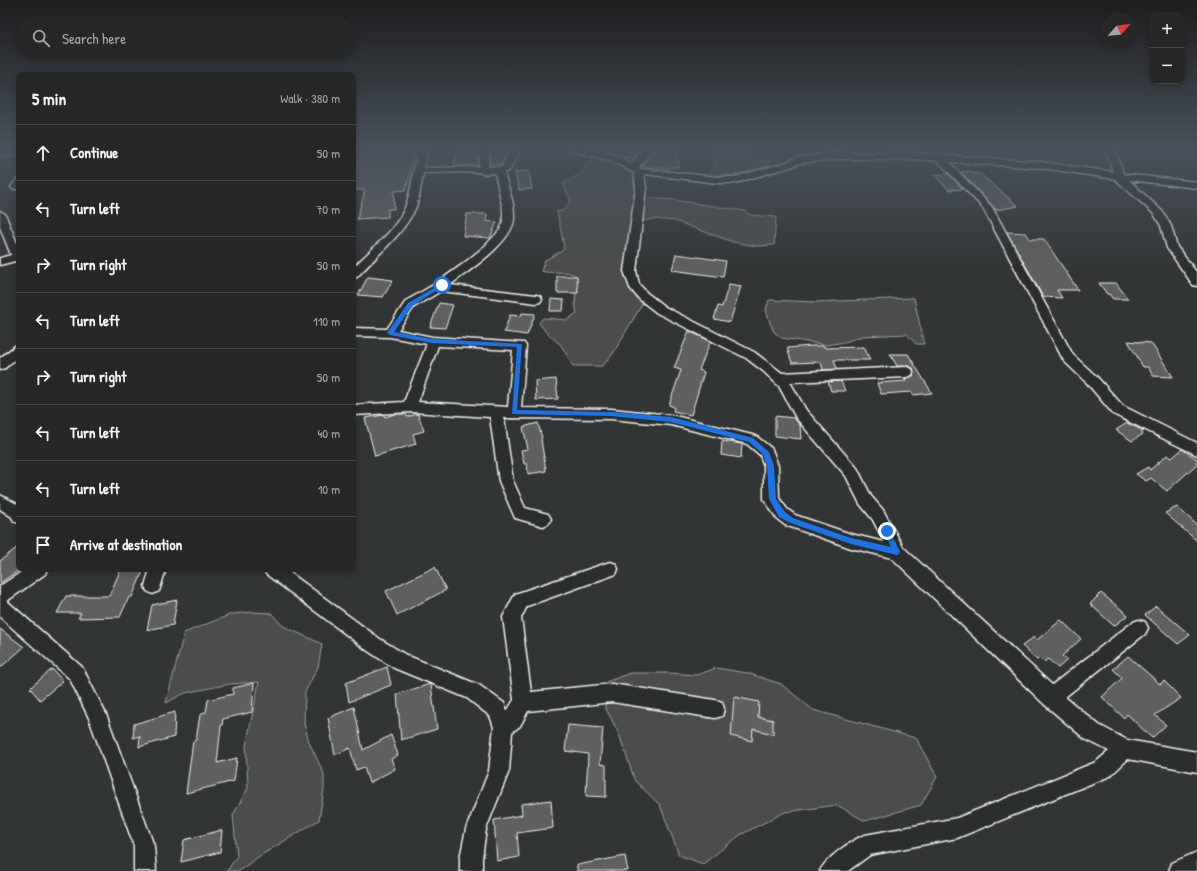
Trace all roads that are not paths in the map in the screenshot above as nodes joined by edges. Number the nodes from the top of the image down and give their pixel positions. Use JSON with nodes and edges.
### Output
{"nodes":[{"id":1,"x":416,"y":189,"type":"edge"},
{"id":2,"x":503,"y":189,"type":"edge"},
{"id":3,"x":642,"y":189,"type":"edge"},
{"id":4,"x":969,"y":189,"type":"edge"},
{"id":5,"x":1132,"y":189,"type":"edge"},
{"id":6,"x":0,"y":214,"type":"edge"},
{"id":7,"x":16,"y":251,"type":"edge"},
{"id":8,"x":16,"y":257,"type":"edge"},
{"id":9,"x":356,"y":259,"type":"edge"},
{"id":10,"x":367,"y":259,"type":"junction"},
{"id":11,"x":0,"y":262,"type":"edge"},
{"id":12,"x":356,"y":272,"type":"edge"},
{"id":13,"x":1197,"y":282,"type":"edge"},
{"id":14,"x":440,"y":287,"type":"junction"},
{"id":15,"x":536,"y":298,"type":"dead end"},
{"id":16,"x":356,"y":332,"type":"edge"},
{"id":17,"x":390,"y":333,"type":"junction"},
{"id":18,"x":434,"y":341,"type":"junction"},
{"id":19,"x":16,"y":352,"type":"edge"},
{"id":20,"x":0,"y":365,"type":"edge"},
{"id":21,"x":907,"y":372,"type":"dead end"},
{"id":22,"x":778,"y":378,"type":"junction"},
{"id":23,"x":410,"y":407,"type":"junction"},
{"id":24,"x":356,"y":410,"type":"edge"},
{"id":25,"x":496,"y":412,"type":"junction"},
{"id":26,"x":514,"y":413,"type":"junction"},
{"id":27,"x":1197,"y":449,"type":"edge"},
{"id":28,"x":0,"y":501,"type":"edge"},
{"id":29,"x":16,"y":511,"type":"edge"},
{"id":30,"x":543,"y":519,"type":"dead end"},
{"id":31,"x":897,"y":552,"type":"junction"},
{"id":32,"x":610,"y":569,"type":"dead end"},
{"id":33,"x":35,"y":572,"type":"edge"},
{"id":34,"x":157,"y":572,"type":"edge"},
{"id":35,"x":276,"y":572,"type":"edge"},
{"id":36,"x":153,"y":586,"type":"dead end"},
{"id":37,"x":0,"y":596,"type":"edge"},
{"id":38,"x":0,"y":606,"type":"edge"},
{"id":39,"x":1139,"y":628,"type":"dead end"},
{"id":40,"x":1051,"y":697,"type":"junction"},
{"id":41,"x":523,"y":702,"type":"junction"},
{"id":42,"x":715,"y":709,"type":"dead end"},
{"id":43,"x":503,"y":727,"type":"junction"},
{"id":44,"x":1125,"y":749,"type":"junction"},
{"id":45,"x":1197,"y":762,"type":"edge"},
{"id":46,"x":1197,"y":863,"type":"edge"},
{"id":47,"x":145,"y":871,"type":"edge"},
{"id":48,"x":471,"y":871,"type":"edge"},
{"id":49,"x":832,"y":871,"type":"edge"},
{"id":50,"x":1180,"y":871,"type":"edge"}],
"edges":[{"from":1,"to":10,"type":"street"},
{"from":2,"to":14,"type":"street"},
{"from":3,"to":22,"type":"street"},
{"from":4,"to":27,"type":"street"},
{"from":5,"to":13,"type":"street"},
{"from":6,"to":7,"type":"street"},
{"from":8,"to":11,"type":"street"},
{"from":9,"to":10,"type":"street"},
{"from":10,"to":12,"type":"street"},
{"from":14,"to":15,"type":"street"},
{"from":14,"to":17,"type":"street"},
{"from":16,"to":17,"type":"street"},
{"from":17,"to":18,"type":"street"},
{"from":18,"to":23,"type":"street"},
{"from":18,"to":26,"type":"street"},
{"from":19,"to":20,"type":"street"},
{"from":21,"to":22,"type":"street"},
{"from":22,"to":31,"type":"street"},
{"from":23,"to":24,"type":"street"},
{"from":23,"to":25,"type":"street"},
{"from":25,"to":26,"type":"street"},
{"from":25,"to":30,"type":"street"},
{"from":26,"to":31,"type":"street"},
{"from":28,"to":29,"type":"street"},
{"from":31,"to":40,"type":"street"},
{"from":32,"to":41,"type":"street"},
{"from":33,"to":37,"type":"street"},
{"from":34,"to":36,"type":"street"},
{"from":35,"to":43,"type":"street"},
{"from":38,"to":47,"type":"street"},
{"from":39,"to":40,"type":"street"},
{"from":40,"to":44,"type":"street"},
{"from":41,"to":42,"type":"street"},
{"from":41,"to":43,"type":"street"},
{"from":43,"to":48,"type":"street"},
{"from":44,"to":45,"type":"street"},
{"from":44,"to":49,"type":"street"},
{"from":46,"to":50,"type":"street"}]}
